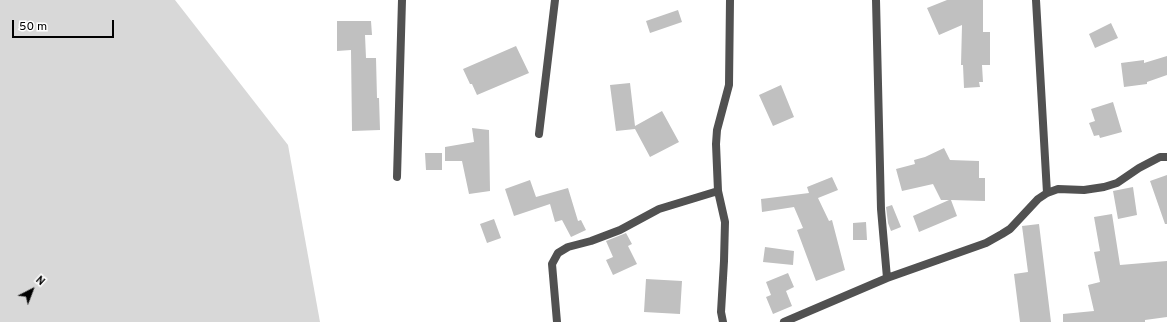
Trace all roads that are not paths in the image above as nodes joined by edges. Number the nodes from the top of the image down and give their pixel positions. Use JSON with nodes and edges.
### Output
{"nodes":[{"id":1,"x":402,"y":0,"type":"edge"},
{"id":2,"x":555,"y":0,"type":"edge"},
{"id":3,"x":730,"y":0,"type":"edge"},
{"id":4,"x":876,"y":0,"type":"edge"},
{"id":5,"x":1036,"y":0,"type":"edge"},
{"id":6,"x":539,"y":134,"type":"dead end"},
{"id":7,"x":1167,"y":157,"type":"edge"},
{"id":8,"x":397,"y":177,"type":"dead end"},
{"id":9,"x":718,"y":192,"type":"junction"},
{"id":10,"x":1046,"y":192,"type":"junction"},
{"id":11,"x":887,"y":278,"type":"junction"},
{"id":12,"x":557,"y":322,"type":"edge"},
{"id":13,"x":723,"y":322,"type":"edge"},
{"id":14,"x":784,"y":322,"type":"edge"}],
"edges":[{"from":1,"to":8,"type":"street"},
{"from":2,"to":6,"type":"street"},
{"from":3,"to":9,"type":"street"},
{"from":4,"to":11,"type":"street"},
{"from":5,"to":10,"type":"street"},
{"from":7,"to":10,"type":"street"},
{"from":9,"to":12,"type":"street"},
{"from":9,"to":13,"type":"street"},
{"from":10,"to":11,"type":"street"},
{"from":11,"to":14,"type":"street"}]}
